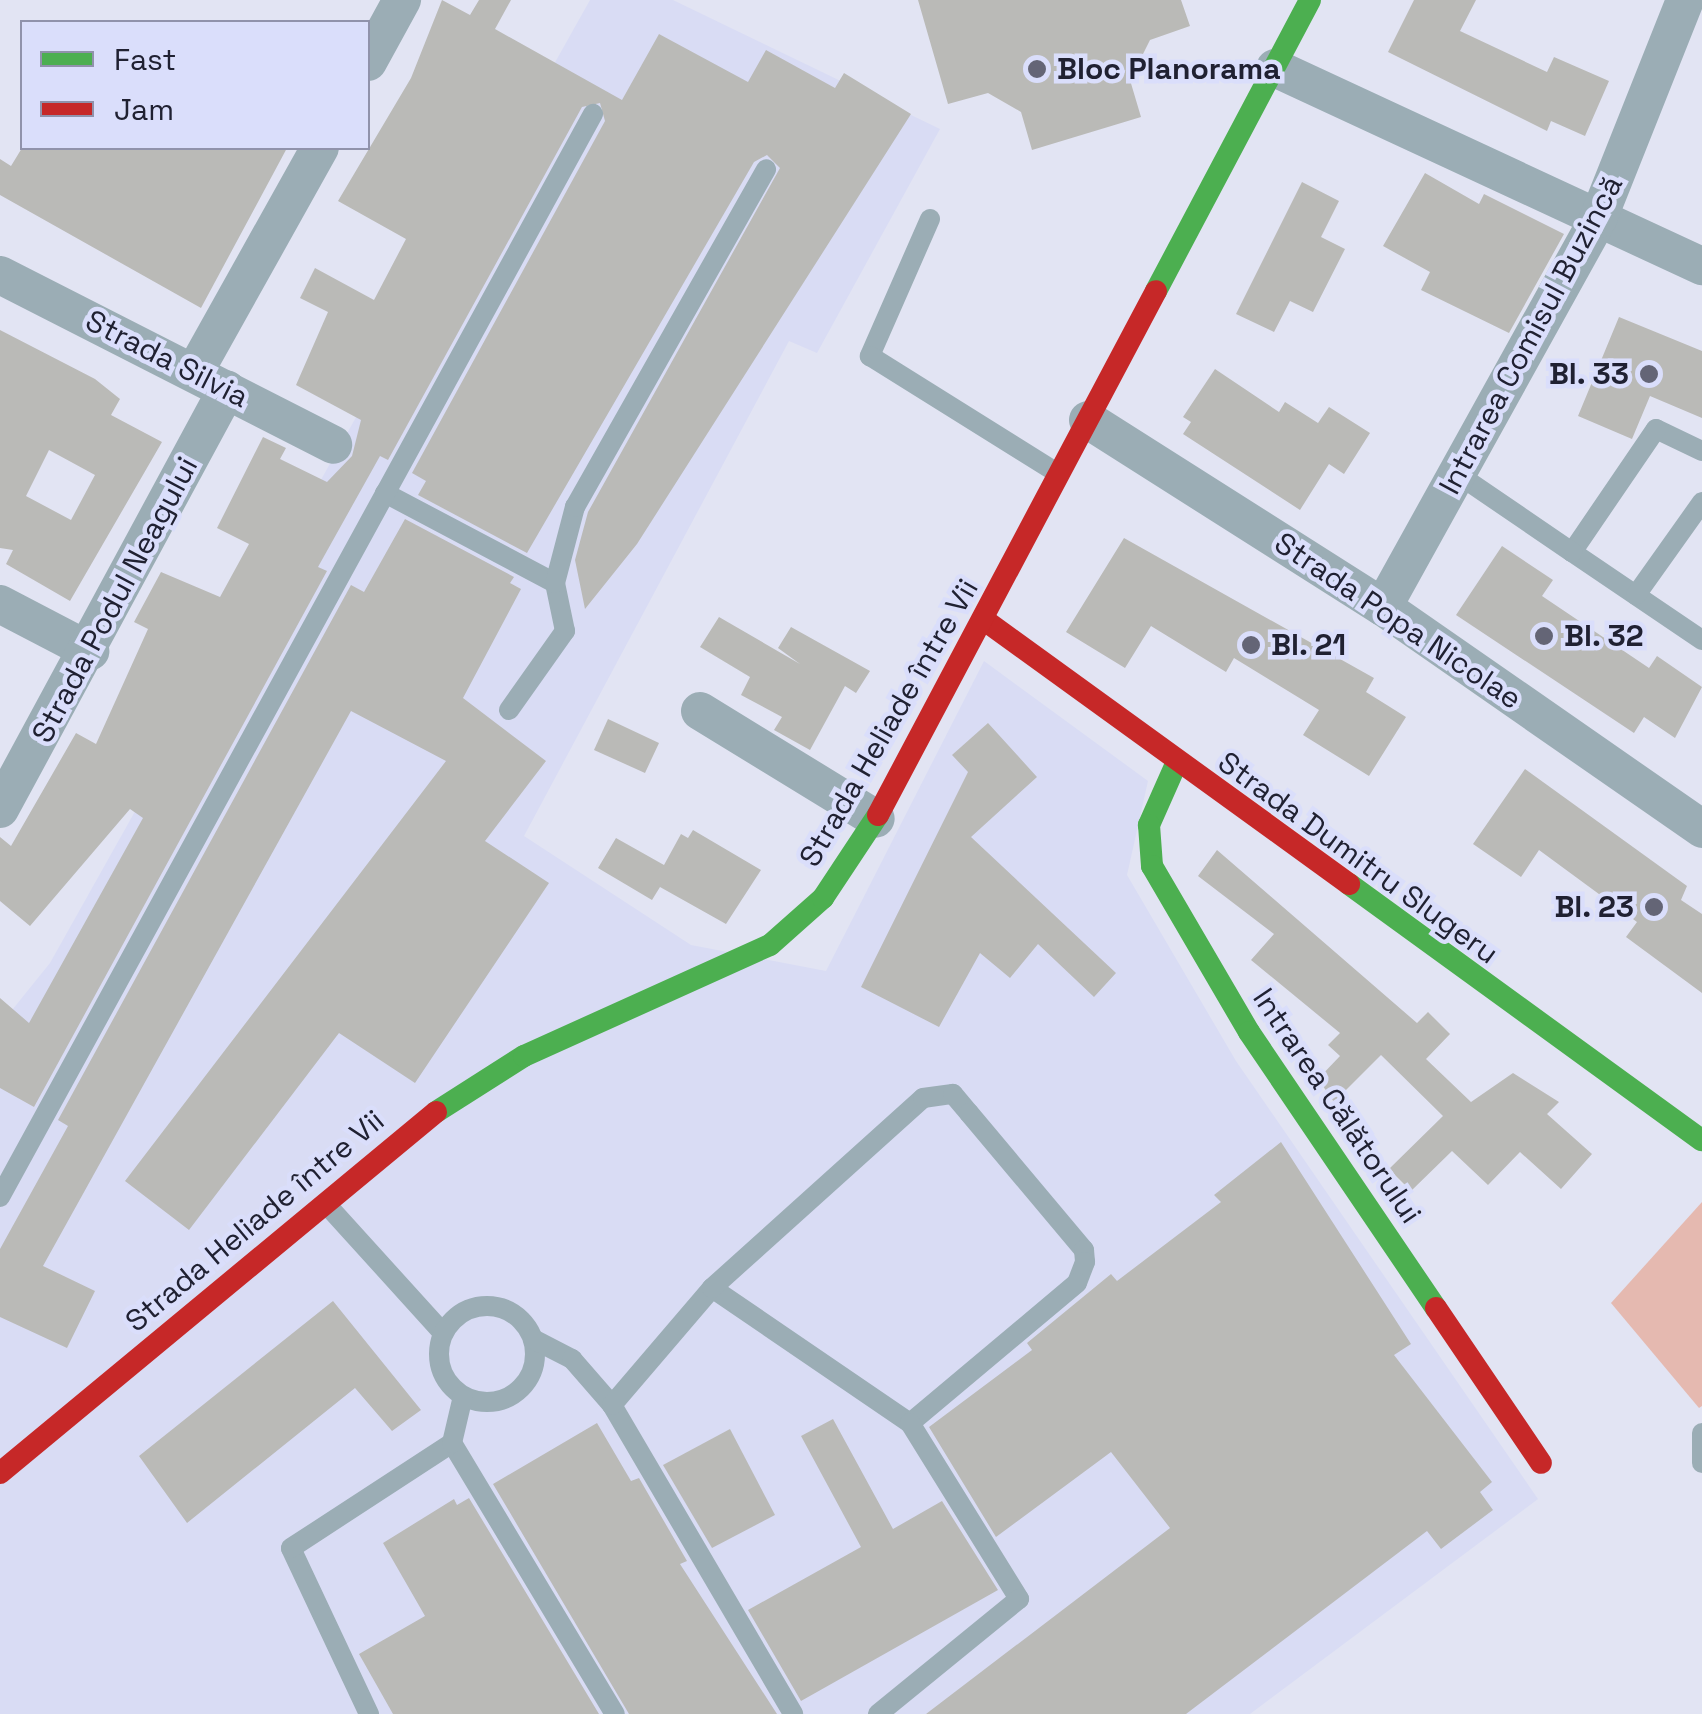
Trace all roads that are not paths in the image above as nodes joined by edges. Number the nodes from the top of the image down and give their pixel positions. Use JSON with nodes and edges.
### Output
{"nodes":[{"id":1,"x":402,"y":0,"type":"edge"},
{"id":2,"x":1310,"y":0,"type":"edge"},
{"id":3,"x":1684,"y":0,"type":"edge"},
{"id":4,"x":370,"y":58,"type":"edge"},
{"id":5,"x":1275,"y":68,"type":"junction"},
{"id":6,"x":592,"y":114,"type":"dead end"},
{"id":7,"x":319,"y":150,"type":"edge"},
{"id":8,"x":766,"y":169,"type":"dead end"},
{"id":9,"x":930,"y":219,"type":"dead end"},
{"id":10,"x":1598,"y":219,"type":"junction"},
{"id":11,"x":1702,"y":266,"type":"edge"},
{"id":12,"x":0,"y":275,"type":"edge"},
{"id":13,"x":211,"y":382,"type":"junction"},
{"id":14,"x":1088,"y":420,"type":"junction"},
{"id":15,"x":333,"y":445,"type":"dead end"},
{"id":16,"x":1702,"y":452,"type":"edge"},
{"id":17,"x":1059,"y":474,"type":"junction"},
{"id":18,"x":1459,"y":475,"type":"junction"},
{"id":19,"x":386,"y":492,"type":"junction"},
{"id":20,"x":1702,"y":502,"type":"edge"},
{"id":21,"x":1572,"y":552,"type":"junction"},
{"id":22,"x":555,"y":583,"type":"junction"},
{"id":23,"x":1636,"y":595,"type":"junction"},
{"id":24,"x":0,"y":604,"type":"edge"},
{"id":25,"x":1384,"y":607,"type":"junction"},
{"id":26,"x":983,"y":620,"type":"junction"},
{"id":27,"x":1702,"y":640,"type":"edge"},
{"id":28,"x":90,"y":650,"type":"junction"},
{"id":29,"x":509,"y":710,"type":"dead end"},
{"id":30,"x":700,"y":711,"type":"dead end"},
{"id":31,"x":1176,"y":764,"type":"junction"},
{"id":32,"x":0,"y":809,"type":"edge"},
{"id":33,"x":876,"y":818,"type":"junction"},
{"id":34,"x":1702,"y":829,"type":"edge"},
{"id":35,"x":1702,"y":1140,"type":"edge"},
{"id":36,"x":0,"y":1197,"type":"edge"},
{"id":37,"x":322,"y":1200,"type":"junction"},
{"id":38,"x":712,"y":1288,"type":"junction"},
{"id":39,"x":443,"y":1333,"type":"junction"},
{"id":40,"x":533,"y":1339,"type":"junction"},
{"id":41,"x":463,"y":1396,"type":"junction"},
{"id":42,"x":612,"y":1405,"type":"junction"},
{"id":43,"x":910,"y":1423,"type":"junction"},
{"id":44,"x":1702,"y":1433,"type":"edge"},
{"id":45,"x":452,"y":1443,"type":"junction"},
{"id":46,"x":1541,"y":1463,"type":"dead end"},
{"id":47,"x":1702,"y":1463,"type":"edge"},
{"id":48,"x":0,"y":1474,"type":"edge"},
{"id":49,"x":368,"y":1714,"type":"edge"},
{"id":50,"x":615,"y":1714,"type":"edge"},
{"id":51,"x":793,"y":1714,"type":"edge"},
{"id":52,"x":878,"y":1714,"type":"edge"}],
"edges":[{"from":1,"to":4,"type":"street"},
{"from":2,"to":5,"type":"street","name":"Strada Heliade între Vii"},
{"from":3,"to":10,"type":"street","name":"Intrarea Comisul Buzincă"},
{"from":5,"to":10,"type":"street"},
{"from":5,"to":14,"type":"street","name":"Strada Heliade între Vii"},
{"from":6,"to":19,"type":"lane"},
{"from":7,"to":13,"type":"street","name":"Strada Podul Neagului"},
{"from":8,"to":22,"type":"lane"},
{"from":9,"to":17,"type":"lane"},
{"from":10,"to":11,"type":"street"},
{"from":10,"to":18,"type":"street","name":"Intrarea Comisul Buzincă"},
{"from":12,"to":13,"type":"street","name":"Strada Silvia"},
{"from":13,"to":15,"type":"street","name":"Strada Silvia"},
{"from":13,"to":28,"type":"street","name":"Strada Podul Neagului"},
{"from":14,"to":17,"type":"street","name":"Strada Heliade între Vii"},
{"from":14,"to":25,"type":"street","name":"Strada Popa Nicolae"},
{"from":16,"to":21,"type":"lane"},
{"from":17,"to":26,"type":"street","name":"Strada Heliade între Vii"},
{"from":18,"to":21,"type":"lane"},
{"from":18,"to":25,"type":"street","name":"Intrarea Comisul Buzincă"},
{"from":19,"to":22,"type":"lane"},
{"from":19,"to":36,"type":"lane"},
{"from":20,"to":23,"type":"lane"},
{"from":21,"to":23,"type":"lane"},
{"from":22,"to":29,"type":"lane"},
{"from":23,"to":27,"type":"lane"},
{"from":24,"to":28,"type":"street"},
{"from":25,"to":34,"type":"street","name":"Strada Popa Nicolae"},
{"from":26,"to":31,"type":"street","name":"Strada Dumitru Slugeru"},
{"from":26,"to":33,"type":"street","name":"Strada Heliade între Vii"},
{"from":28,"to":32,"type":"street","name":"Strada Podul Neagului"},
{"from":30,"to":33,"type":"street"},
{"from":31,"to":35,"type":"street","name":"Strada Dumitru Slugeru"},
{"from":31,"to":46,"type":"street","name":"Intrarea Călătorului"},
{"from":33,"to":37,"type":"street","name":"Strada Heliade între Vii"},
{"from":37,"to":39,"type":"lane"},
{"from":37,"to":48,"type":"street","name":"Strada Heliade între Vii"},
{"from":38,"to":42,"type":"lane"},
{"from":38,"to":43,"type":"lane"},
{"from":38,"to":43,"type":"lane"},
{"from":39,"to":40,"type":"lane"},
{"from":39,"to":41,"type":"lane"},
{"from":40,"to":41,"type":"lane"},
{"from":40,"to":42,"type":"lane"},
{"from":41,"to":45,"type":"lane"},
{"from":42,"to":51,"type":"lane"},
{"from":43,"to":52,"type":"lane"},
{"from":44,"to":47,"type":"lane"},
{"from":45,"to":49,"type":"lane"},
{"from":45,"to":50,"type":"lane"}]}
